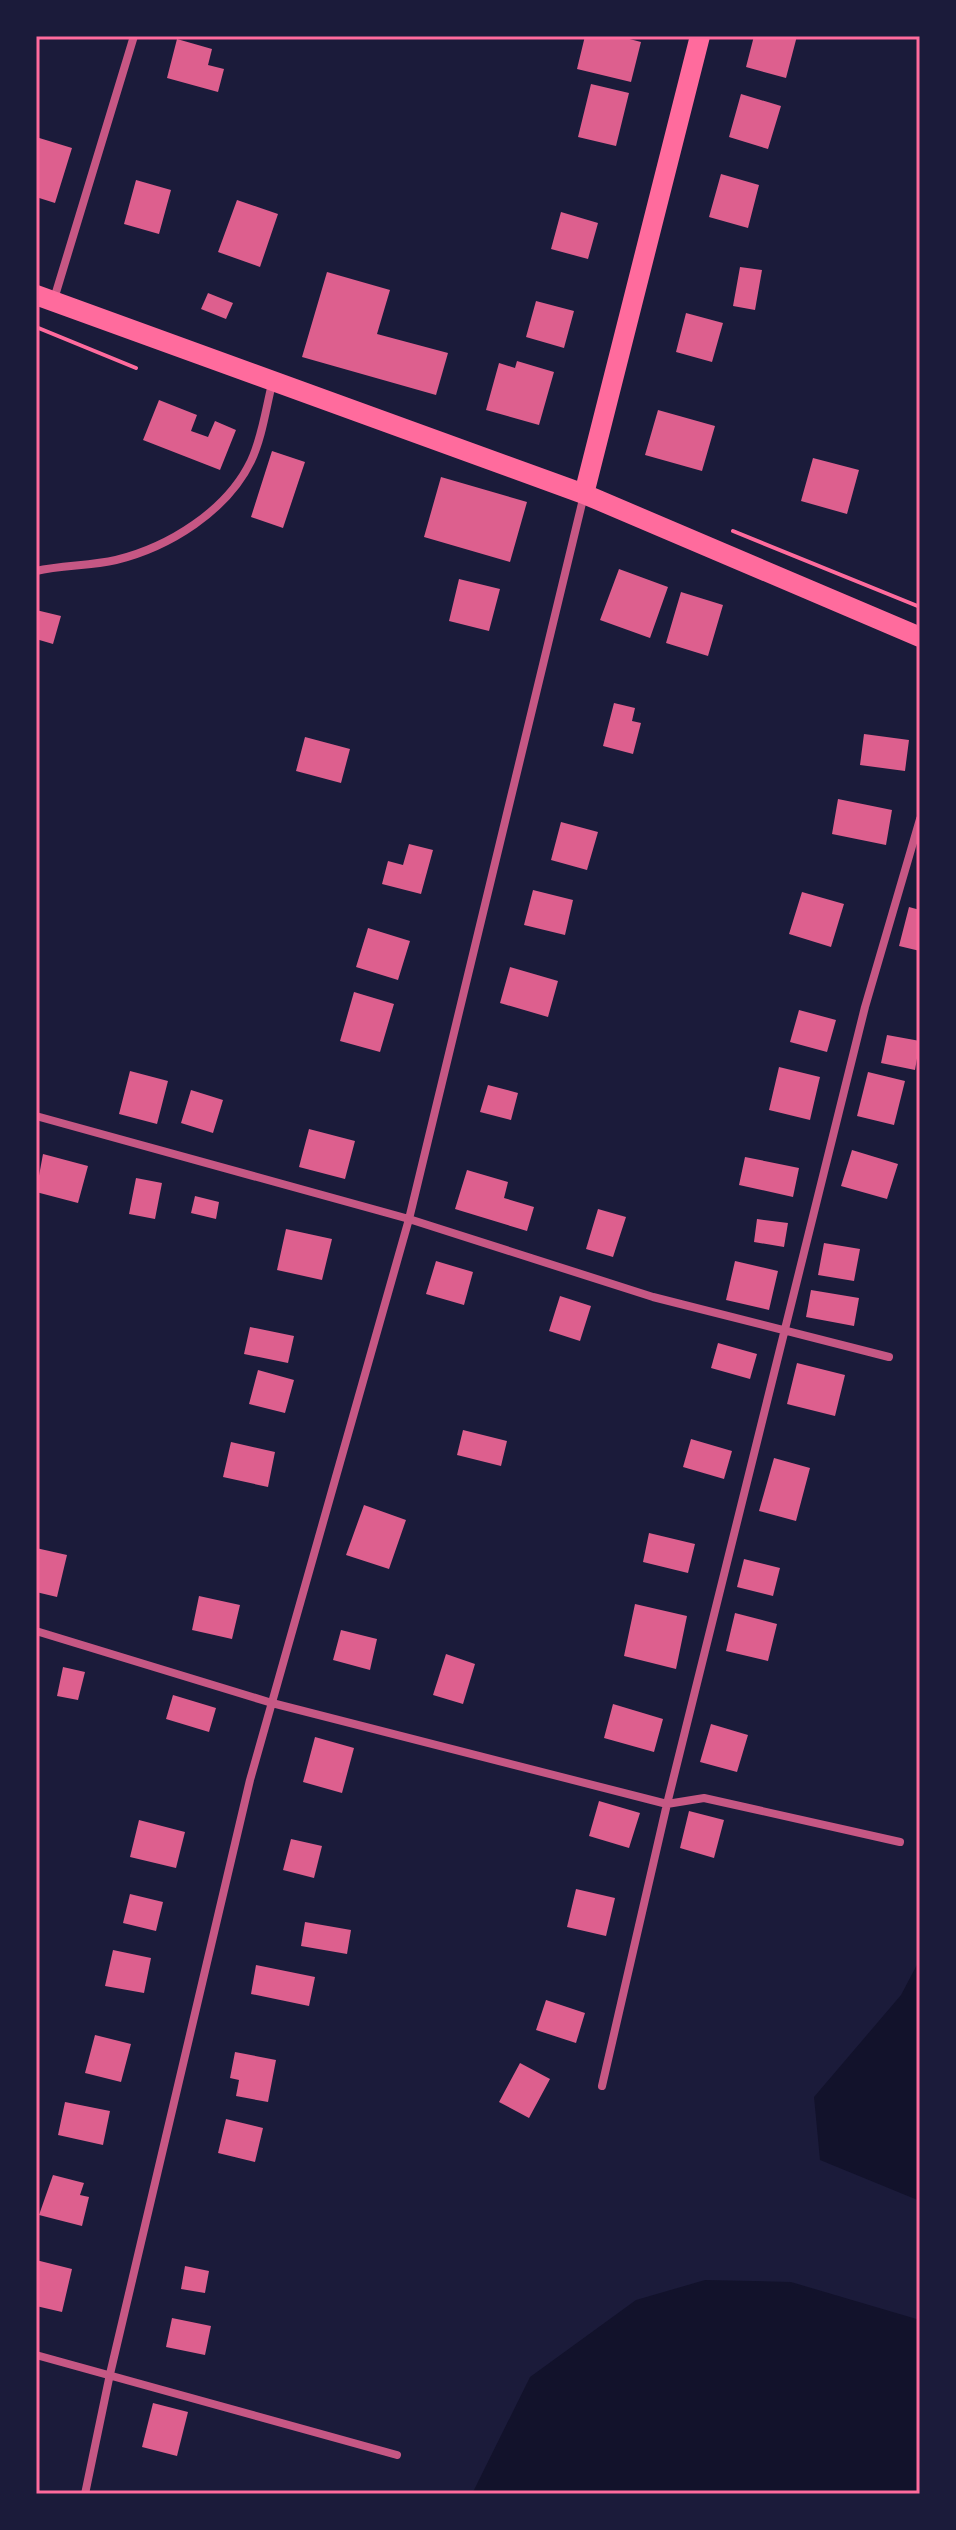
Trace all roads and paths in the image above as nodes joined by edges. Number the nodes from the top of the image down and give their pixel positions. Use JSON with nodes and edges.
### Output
{"nodes":[{"id":1,"x":134,"y":36,"type":"edge"},
{"id":2,"x":700,"y":36,"type":"edge"},
{"id":3,"x":45,"y":298,"type":"edge"},
{"id":4,"x":36,"y":327,"type":"edge"},
{"id":5,"x":136,"y":368,"type":"dead end"},
{"id":6,"x":272,"y":383,"type":"junction"},
{"id":7,"x":584,"y":494,"type":"junction"},
{"id":8,"x":719,"y":526,"type":"dead end"},
{"id":9,"x":36,"y":571,"type":"edge"},
{"id":10,"x":920,"y":607,"type":"edge"},
{"id":11,"x":920,"y":637,"type":"edge"},
{"id":12,"x":920,"y":819,"type":"edge"},
{"id":13,"x":36,"y":1116,"type":"edge"},
{"id":14,"x":409,"y":1219,"type":"junction"},
{"id":15,"x":787,"y":1332,"type":"junction"},
{"id":16,"x":889,"y":1357,"type":"dead end"},
{"id":17,"x":36,"y":1631,"type":"edge"},
{"id":18,"x":272,"y":1703,"type":"junction"},
{"id":19,"x":667,"y":1804,"type":"junction"},
{"id":20,"x":900,"y":1842,"type":"dead end"},
{"id":21,"x":602,"y":2086,"type":"dead end"},
{"id":22,"x":36,"y":2355,"type":"edge"},
{"id":23,"x":110,"y":2374,"type":"junction"},
{"id":24,"x":397,"y":2455,"type":"dead end"},
{"id":25,"x":85,"y":2494,"type":"edge"}],
"edges":[{"from":1,"to":3,"type":"street"},
{"from":2,"to":7,"type":"main road"},
{"from":3,"to":6,"type":"main road"},
{"from":4,"to":5,"type":"path"},
{"from":6,"to":7,"type":"main road"},
{"from":6,"to":9,"type":"street"},
{"from":7,"to":11,"type":"main road"},
{"from":7,"to":14,"type":"street"},
{"from":8,"to":10,"type":"path"},
{"from":12,"to":15,"type":"street"},
{"from":13,"to":14,"type":"street"},
{"from":14,"to":15,"type":"street"},
{"from":14,"to":18,"type":"street"},
{"from":15,"to":16,"type":"street"},
{"from":15,"to":19,"type":"street"},
{"from":17,"to":18,"type":"street"},
{"from":18,"to":19,"type":"street"},
{"from":18,"to":23,"type":"street"},
{"from":19,"to":20,"type":"street"},
{"from":19,"to":21,"type":"street"},
{"from":22,"to":23,"type":"street"},
{"from":23,"to":24,"type":"street"},
{"from":23,"to":25,"type":"street"}]}
